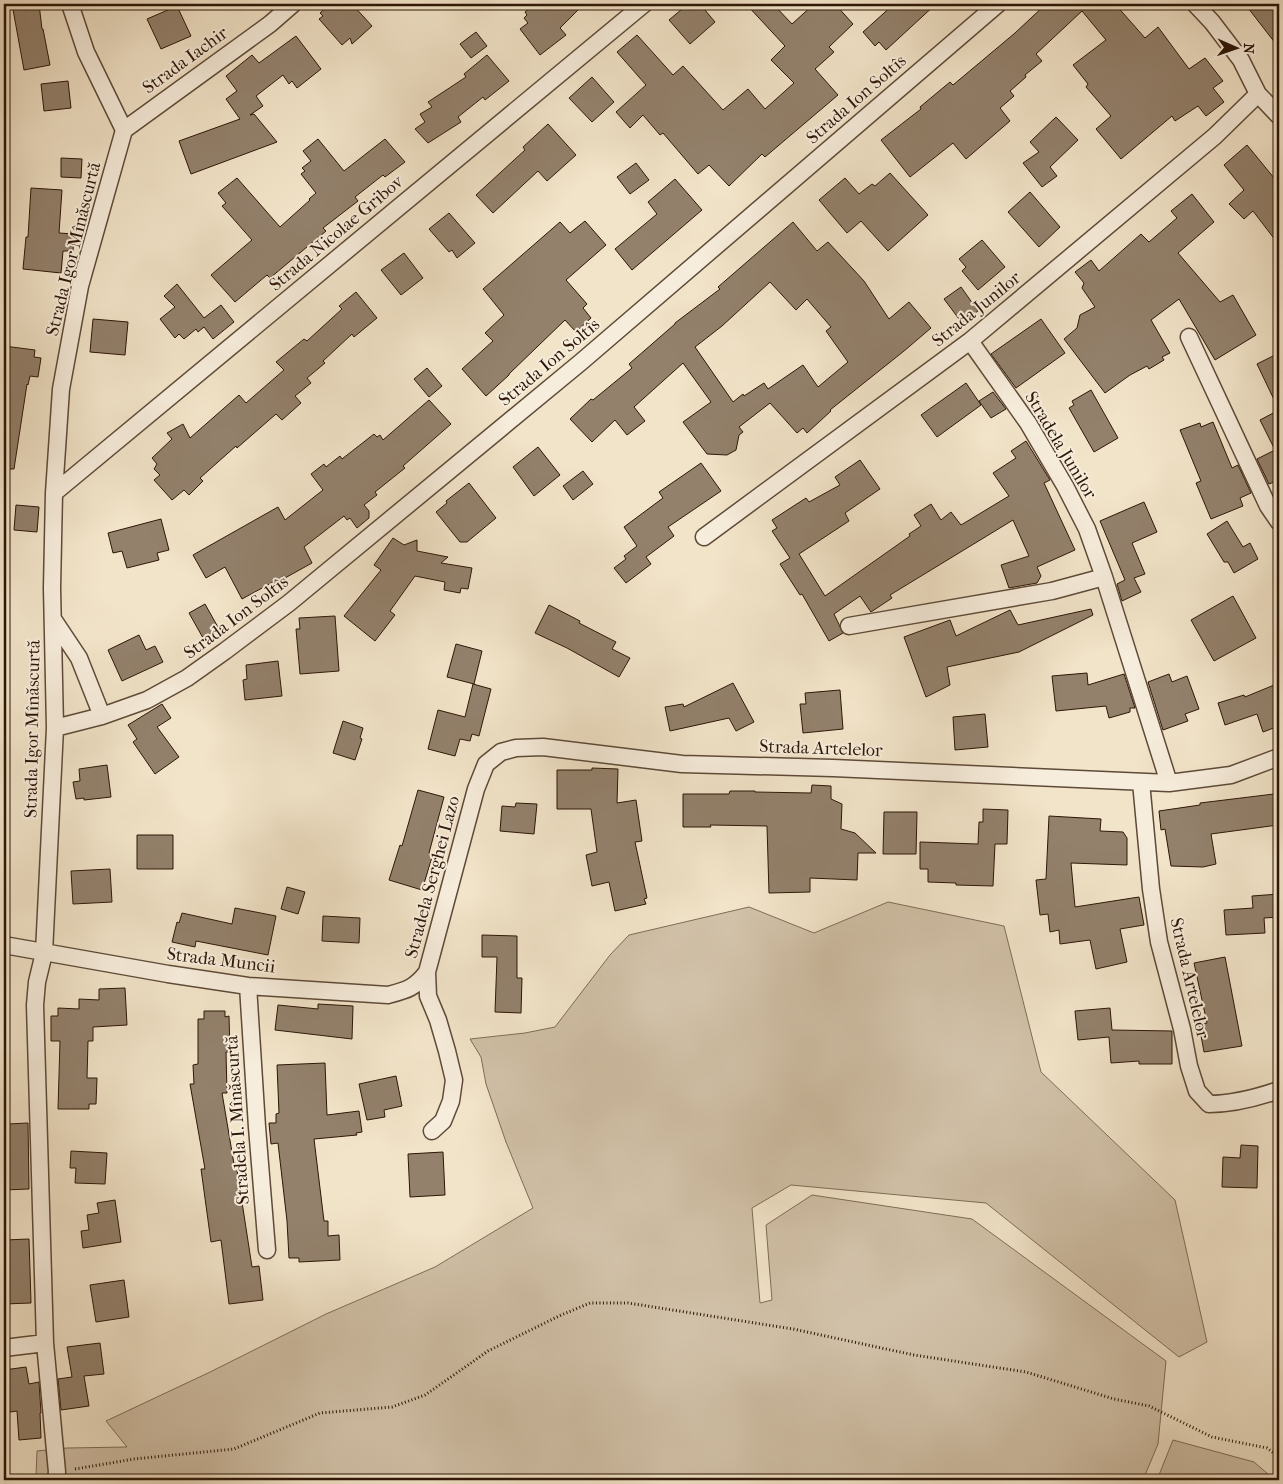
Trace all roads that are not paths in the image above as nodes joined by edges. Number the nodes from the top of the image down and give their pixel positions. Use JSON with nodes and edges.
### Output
{"nodes":[{"id":1,"x":70,"y":4,"type":"edge"},
{"id":2,"x":292,"y":4,"type":"edge"},
{"id":3,"x":644,"y":4,"type":"edge"},
{"id":4,"x":998,"y":4,"type":"edge"},
{"id":5,"x":1196,"y":4,"type":"edge"},
{"id":6,"x":1258,"y":94,"type":"junction"},
{"id":7,"x":1279,"y":116,"type":"edge"},
{"id":8,"x":124,"y":130,"type":"junction"},
{"id":9,"x":1189,"y":337,"type":"dead end"},
{"id":10,"x":970,"y":341,"type":"junction"},
{"id":11,"x":54,"y":494,"type":"junction"},
{"id":12,"x":1279,"y":522,"type":"edge"},
{"id":13,"x":704,"y":537,"type":"dead end"},
{"id":14,"x":1104,"y":577,"type":"junction"},
{"id":15,"x":52,"y":619,"type":"junction"},
{"id":16,"x":849,"y":626,"type":"dead end"},
{"id":17,"x":102,"y":716,"type":"junction"},
{"id":18,"x":55,"y":728,"type":"junction"},
{"id":19,"x":501,"y":752,"type":"joint"},
{"id":20,"x":1279,"y":757,"type":"edge"},
{"id":21,"x":1141,"y":782,"type":"junction"},
{"id":22,"x":1169,"y":783,"type":"junction"},
{"id":23,"x":4,"y":945,"type":"edge"},
{"id":24,"x":44,"y":953,"type":"junction"},
{"id":25,"x":428,"y":972,"type":"junction"},
{"id":26,"x":248,"y":986,"type":"junction"},
{"id":27,"x":1279,"y":1090,"type":"edge"},
{"id":28,"x":432,"y":1131,"type":"dead end"},
{"id":29,"x":267,"y":1250,"type":"dead end"},
{"id":30,"x":45,"y":1343,"type":"junction"},
{"id":31,"x":4,"y":1348,"type":"edge"},
{"id":32,"x":57,"y":1476,"type":"edge"}],
"edges":[{"from":1,"to":8,"type":"street"},
{"from":2,"to":8,"type":"street","name":"Strada Iachir"},
{"from":3,"to":11,"type":"street","name":"Strada Nicolae Gribov"},
{"from":4,"to":17,"type":"street","name":"Strada Ion Soltîs"},
{"from":5,"to":6,"type":"street"},
{"from":6,"to":7,"type":"street"},
{"from":6,"to":10,"type":"street","name":"Strada Junilor"},
{"from":8,"to":11,"type":"street","name":"Strada Igor Mînăscurtă"},
{"from":9,"to":12,"type":"street"},
{"from":10,"to":13,"type":"street","name":"Strada Junilor"},
{"from":10,"to":14,"type":"street","name":"Stradela Junilor"},
{"from":11,"to":15,"type":"street","name":"Strada Igor Mînăscurtă"},
{"from":14,"to":16,"type":"street"},
{"from":14,"to":22,"type":"street","name":"Stradela Junilor"},
{"from":15,"to":17,"type":"street"},
{"from":15,"to":18,"type":"street","name":"Strada Igor Mînăscurtă"},
{"from":17,"to":18,"type":"street","name":"Strada Ion Soltîs"},
{"from":18,"to":24,"type":"street","name":"Strada Igor Mînăscurtă"},
{"from":19,"to":21,"type":"street","name":"Strada Artelelor"},
{"from":19,"to":25,"type":"street","name":"Stradela Serghei Lazo"},
{"from":20,"to":22,"type":"street","name":"Strada Artelelor"},
{"from":21,"to":22,"type":"street","name":"Strada Artelelor"},
{"from":21,"to":27,"type":"street","name":"Strada Artelelor"},
{"from":23,"to":24,"type":"street","name":"Strada Muncii"},
{"from":24,"to":26,"type":"street","name":"Strada Muncii"},
{"from":24,"to":30,"type":"street","name":"Strada Igor Mînăscurtă"},
{"from":25,"to":26,"type":"street","name":"Strada Muncii"},
{"from":25,"to":28,"type":"street","name":"Stradela Serghei Lazo"},
{"from":26,"to":29,"type":"street","name":"Stradela I. Mînăscurtă"},
{"from":30,"to":31,"type":"street"},
{"from":30,"to":32,"type":"street","name":"Strada Igor Mînăscurtă"}]}
